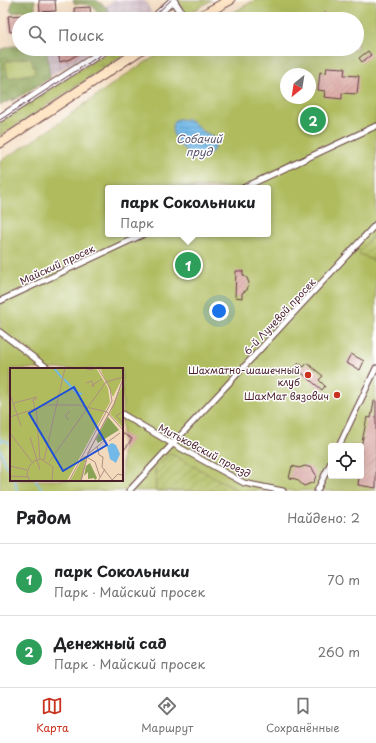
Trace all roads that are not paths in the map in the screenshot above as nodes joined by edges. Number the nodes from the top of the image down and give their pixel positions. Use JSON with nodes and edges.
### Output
{"nodes":[{"id":1,"x":173,"y":0,"type":"edge"},
{"id":2,"x":230,"y":0,"type":"edge"},
{"id":3,"x":160,"y":12,"type":"edge"},
{"id":4,"x":181,"y":12,"type":"edge"},
{"id":5,"x":208,"y":12,"type":"edge"},
{"id":6,"x":96,"y":56,"type":"edge"},
{"id":7,"x":131,"y":56,"type":"edge"},
{"id":8,"x":0,"y":118,"type":"edge"},
{"id":9,"x":376,"y":126,"type":"edge"},
{"id":10,"x":0,"y":143,"type":"edge"},
{"id":11,"x":249,"y":185,"type":"edge"},
{"id":12,"x":376,"y":224,"type":"edge"},
{"id":13,"x":138,"y":237,"type":"edge"},
{"id":14,"x":0,"y":301,"type":"edge"},
{"id":15,"x":0,"y":332,"type":"edge"},
{"id":16,"x":48,"y":368,"type":"edge"},
{"id":17,"x":376,"y":368,"type":"edge"},
{"id":18,"x":123,"y":415,"type":"edge"},
{"id":19,"x":340,"y":443,"type":"edge"},
{"id":20,"x":173,"y":444,"type":"junction"},
{"id":21,"x":328,"y":468,"type":"edge"},
{"id":22,"x":129,"y":491,"type":"edge"},
{"id":23,"x":283,"y":491,"type":"edge"},
{"id":24,"x":317,"y":491,"type":"edge"}],
"edges":[{"from":1,"to":3,"type":"street"},
{"from":1,"to":4,"type":"street"},
{"from":2,"to":5,"type":"main road"},
{"from":6,"to":8,"type":"street"},
{"from":7,"to":10,"type":"main road"},
{"from":9,"to":11,"type":"street"},
{"from":12,"to":20,"type":"street","name":"6-й Лучевой просек"},
{"from":13,"to":14,"type":"street","name":"Майский просек"},
{"from":15,"to":16,"type":"street"},
{"from":17,"to":19,"type":"street"},
{"from":18,"to":20,"type":"street","name":"Митьковский проезд"},
{"from":20,"to":22,"type":"street","name":"6-й Лучевой просек"},
{"from":20,"to":23,"type":"street","name":"Митьковский проезд"},
{"from":21,"to":24,"type":"street"}]}
